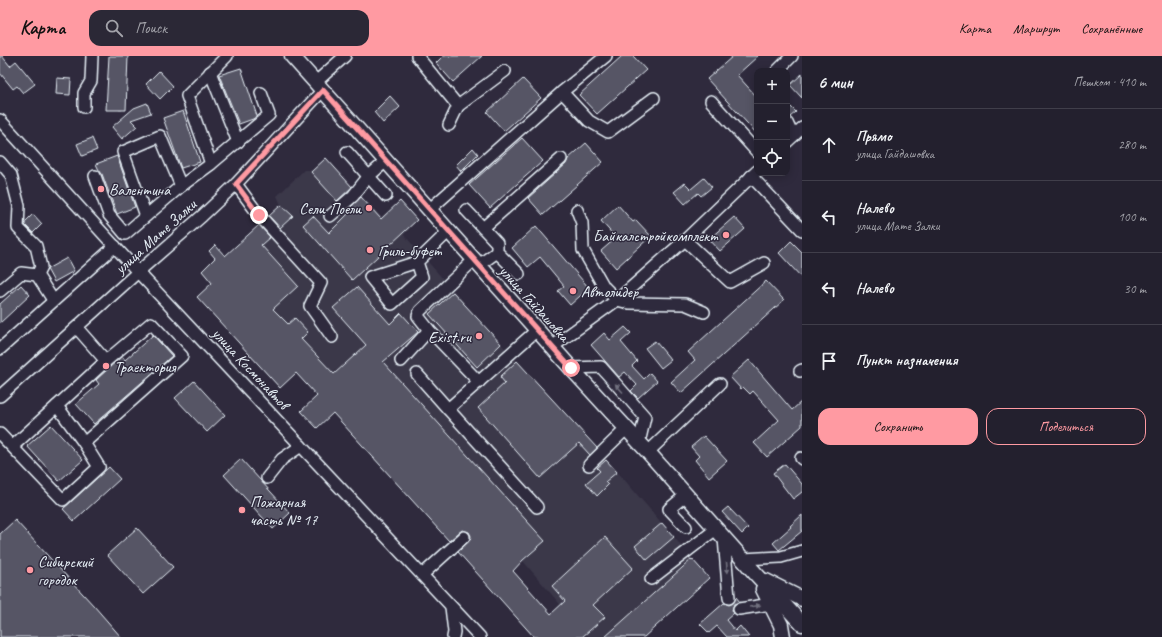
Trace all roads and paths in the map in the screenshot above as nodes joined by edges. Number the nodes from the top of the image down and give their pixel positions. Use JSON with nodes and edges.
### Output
{"nodes":[{"id":1,"x":92,"y":56,"type":"edge"},
{"id":2,"x":227,"y":56,"type":"edge"},
{"id":3,"x":292,"y":56,"type":"edge"},
{"id":4,"x":345,"y":56,"type":"edge"},
{"id":5,"x":417,"y":56,"type":"edge"},
{"id":6,"x":606,"y":56,"type":"edge"},
{"id":7,"x":792,"y":56,"type":"edge"},
{"id":8,"x":780,"y":68,"type":"edge"},
{"id":9,"x":505,"y":71,"type":"dead end"},
{"id":10,"x":210,"y":72,"type":"junction"},
{"id":11,"x":319,"y":86,"type":"junction"},
{"id":12,"x":562,"y":92,"type":"junction"},
{"id":13,"x":260,"y":93,"type":"dead end"},
{"id":14,"x":654,"y":98,"type":"dead end"},
{"id":15,"x":711,"y":102,"type":"dead end"},
{"id":16,"x":458,"y":106,"type":"junction"},
{"id":17,"x":84,"y":107,"type":"dead end"},
{"id":18,"x":0,"y":120,"type":"edge"},
{"id":19,"x":449,"y":125,"type":"dead end"},
{"id":20,"x":802,"y":128,"type":"edge"},
{"id":21,"x":790,"y":139,"type":"edge"},
{"id":22,"x":238,"y":142,"type":"junction"},
{"id":23,"x":754,"y":149,"type":"edge"},
{"id":24,"x":347,"y":152,"type":"dead end"},
{"id":25,"x":561,"y":159,"type":"dead end"},
{"id":26,"x":386,"y":161,"type":"junction"},
{"id":27,"x":0,"y":162,"type":"edge"},
{"id":28,"x":211,"y":164,"type":"junction"},
{"id":29,"x":754,"y":173,"type":"edge"},
{"id":30,"x":95,"y":176,"type":"dead end"},
{"id":31,"x":757,"y":176,"type":"edge"},
{"id":32,"x":368,"y":177,"type":"junction"},
{"id":33,"x":236,"y":184,"type":"junction"},
{"id":34,"x":181,"y":186,"type":"junction"},
{"id":35,"x":386,"y":196,"type":"dead end"},
{"id":36,"x":429,"y":210,"type":"junction"},
{"id":37,"x":466,"y":210,"type":"dead end"},
{"id":38,"x":577,"y":210,"type":"dead end"},
{"id":39,"x":146,"y":216,"type":"junction"},
{"id":40,"x":330,"y":216,"type":"dead end"},
{"id":41,"x":483,"y":228,"type":"junction"},
{"id":42,"x":802,"y":230,"type":"edge"},
{"id":43,"x":448,"y":232,"type":"junction"},
{"id":44,"x":685,"y":240,"type":"junction"},
{"id":45,"x":115,"y":246,"type":"junction"},
{"id":46,"x":497,"y":252,"type":"junction"},
{"id":47,"x":417,"y":262,"type":"junction"},
{"id":48,"x":476,"y":262,"type":"junction"},
{"id":49,"x":764,"y":263,"type":"dead end"},
{"id":50,"x":138,"y":272,"type":"junction"},
{"id":51,"x":519,"y":274,"type":"dead end"},
{"id":52,"x":37,"y":275,"type":"junction"},
{"id":53,"x":0,"y":291,"type":"edge"},
{"id":54,"x":53,"y":300,"type":"junction"},
{"id":55,"x":617,"y":300,"type":"junction"},
{"id":56,"x":704,"y":312,"type":"dead end"},
{"id":57,"x":77,"y":328,"type":"junction"},
{"id":58,"x":429,"y":330,"type":"junction"},
{"id":59,"x":537,"y":330,"type":"junction"},
{"id":60,"x":332,"y":337,"type":"dead end"},
{"id":61,"x":552,"y":347,"type":"junction"},
{"id":62,"x":0,"y":349,"type":"edge"},
{"id":63,"x":106,"y":361,"type":"junction"},
{"id":64,"x":401,"y":361,"type":"dead end"},
{"id":65,"x":571,"y":368,"type":"junction"},
{"id":66,"x":417,"y":374,"type":"dead end"},
{"id":67,"x":479,"y":382,"type":"junction"},
{"id":68,"x":720,"y":384,"type":"dead end"},
{"id":69,"x":0,"y":396,"type":"edge"},
{"id":70,"x":57,"y":406,"type":"junction"},
{"id":71,"x":448,"y":409,"type":"junction"},
{"id":72,"x":626,"y":428,"type":"junction"},
{"id":73,"x":0,"y":434,"type":"edge"},
{"id":74,"x":84,"y":443,"type":"junction"},
{"id":75,"x":13,"y":446,"type":"junction"},
{"id":76,"x":301,"y":446,"type":"junction"},
{"id":77,"x":643,"y":447,"type":"junction"},
{"id":78,"x":588,"y":464,"type":"dead end"},
{"id":79,"x":267,"y":478,"type":"dead end"},
{"id":80,"x":686,"y":495,"type":"junction"},
{"id":81,"x":537,"y":507,"type":"dead end"},
{"id":82,"x":686,"y":527,"type":"dead end"},
{"id":83,"x":720,"y":533,"type":"junction"},
{"id":84,"x":464,"y":537,"type":"dead end"},
{"id":85,"x":802,"y":551,"type":"edge"},
{"id":86,"x":743,"y":559,"type":"junction"},
{"id":87,"x":756,"y":574,"type":"junction"},
{"id":88,"x":422,"y":575,"type":"junction"},
{"id":89,"x":651,"y":579,"type":"dead end"},
{"id":90,"x":729,"y":598,"type":"dead end"},
{"id":91,"x":802,"y":599,"type":"edge"},
{"id":92,"x":771,"y":604,"type":"junction"},
{"id":93,"x":451,"y":607,"type":"junction"},
{"id":94,"x":739,"y":609,"type":"dead end"},
{"id":95,"x":802,"y":624,"type":"edge"},
{"id":96,"x":453,"y":637,"type":"edge"},
{"id":97,"x":480,"y":637,"type":"edge"},
{"id":98,"x":783,"y":637,"type":"edge"}],
"edges":[{"from":1,"to":17,"type":"street"},
{"from":2,"to":10,"type":"street"},
{"from":3,"to":11,"type":"main road","name":"улица Гайдашовка"},
{"from":4,"to":11,"type":"street","name":"улица Мате Залки"},
{"from":5,"to":16,"type":"street"},
{"from":6,"to":12,"type":"street"},
{"from":7,"to":8,"type":"street"},
{"from":9,"to":16,"type":"street"},
{"from":10,"to":22,"type":"street"},
{"from":10,"to":28,"type":"street"},
{"from":11,"to":26,"type":"main road","name":"улица Гайдашовка"},
{"from":11,"to":33,"type":"street","name":"улица Мате Залки"},
{"from":12,"to":14,"type":"street"},
{"from":12,"to":36,"type":"street"},
{"from":13,"to":22,"type":"street"},
{"from":15,"to":23,"type":"street"},
{"from":16,"to":19,"type":"street"},
{"from":18,"to":45,"type":"street","name":"улица Космонавтов"},
{"from":20,"to":21,"type":"street"},
{"from":22,"to":28,"type":"street"},
{"from":24,"to":32,"type":"street"},
{"from":25,"to":41,"type":"street"},
{"from":26,"to":32,"type":"street"},
{"from":26,"to":36,"type":"main road","name":"улица Гайдашовка"},
{"from":27,"to":52,"type":"street"},
{"from":28,"to":34,"type":"street"},
{"from":29,"to":44,"type":"street"},
{"from":30,"to":39,"type":"street"},
{"from":31,"to":42,"type":"street"},
{"from":32,"to":35,"type":"street"},
{"from":32,"to":40,"type":"street"},
{"from":33,"to":50,"type":"street","name":"улица Мате Залки"},
{"from":33,"to":60,"type":"street"},
{"from":34,"to":39,"type":"street"},
{"from":34,"to":39,"type":"street"},
{"from":36,"to":43,"type":"main road","name":"улица Гайдашовка"},
{"from":37,"to":41,"type":"street"},
{"from":38,"to":55,"type":"street"},
{"from":41,"to":46,"type":"street"},
{"from":43,"to":47,"type":"street"},
{"from":43,"to":48,"type":"main road","name":"улица Гайдашовка"},
{"from":44,"to":49,"type":"street"},
{"from":44,"to":55,"type":"street"},
{"from":45,"to":50,"type":"street","name":"улица Космонавтов"},
{"from":45,"to":54,"type":"street"},
{"from":46,"to":48,"type":"street"},
{"from":46,"to":51,"type":"street"},
{"from":47,"to":47,"type":"street"},
{"from":48,"to":58,"type":"street"},
{"from":48,"to":59,"type":"main road","name":"улица Гайдашовка"},
{"from":50,"to":57,"type":"street","name":"улица Мате Залки"},
{"from":50,"to":76,"type":"street","name":"улица Космонавтов"},
{"from":52,"to":53,"type":"street"},
{"from":52,"to":54,"type":"street"},
{"from":54,"to":62,"type":"street"},
{"from":55,"to":56,"type":"street"},
{"from":55,"to":61,"type":"street"},
{"from":57,"to":63,"type":"street"},
{"from":57,"to":69,"type":"street","name":"улица Мате Залки"},
{"from":58,"to":64,"type":"street"},
{"from":58,"to":67,"type":"street"},
{"from":59,"to":61,"type":"main road","name":"улица Гайдашовка"},
{"from":59,"to":67,"type":"street"},
{"from":61,"to":65,"type":"main road","name":"улица Гайдашовка"},
{"from":63,"to":70,"type":"street"},
{"from":63,"to":74,"type":"street"},
{"from":65,"to":72,"type":"main road","name":"улица Гайдашовка"},
{"from":77,"to":65,"type":"street","one_way":true},
{"from":66,"to":71,"type":"street"},
{"from":67,"to":71,"type":"street"},
{"from":68,"to":77,"type":"street"},
{"from":70,"to":74,"type":"street"},
{"from":70,"to":75,"type":"street"},
{"from":71,"to":81,"type":"street"},
{"from":72,"to":77,"type":"main road","name":"улица Гайдашовка"},
{"from":72,"to":78,"type":"street"},
{"from":73,"to":75,"type":"street"},
{"from":74,"to":75,"type":"street"},
{"from":76,"to":79,"type":"street"},
{"from":76,"to":88,"type":"street","name":"улица Космонавтов"},
{"from":77,"to":80,"type":"main road","name":"улица Гайдашовка"},
{"from":80,"to":82,"type":"street"},
{"from":80,"to":83,"type":"main road","name":"улица Гайдашовка"},
{"from":83,"to":86,"type":"main road","name":"улица Гайдашовка"},
{"from":83,"to":89,"type":"street"},
{"from":83,"to":90,"type":"street","one_way":true},
{"from":84,"to":88,"type":"street"},
{"from":85,"to":86,"type":"street"},
{"from":86,"to":87,"type":"main road","name":"улица Гайдашовка"},
{"from":87,"to":91,"type":"main road"},
{"from":87,"to":92,"type":"main road"},
{"from":87,"to":95,"type":"main road","name":"улица Гайдашовка"},
{"from":88,"to":93,"type":"street","name":"улица Космонавтов"},
{"from":94,"to":92,"type":"street","one_way":true},
{"from":92,"to":98,"type":"main road"},
{"from":93,"to":96,"type":"street"},
{"from":93,"to":97,"type":"street","name":"улица Космонавтов"}]}
